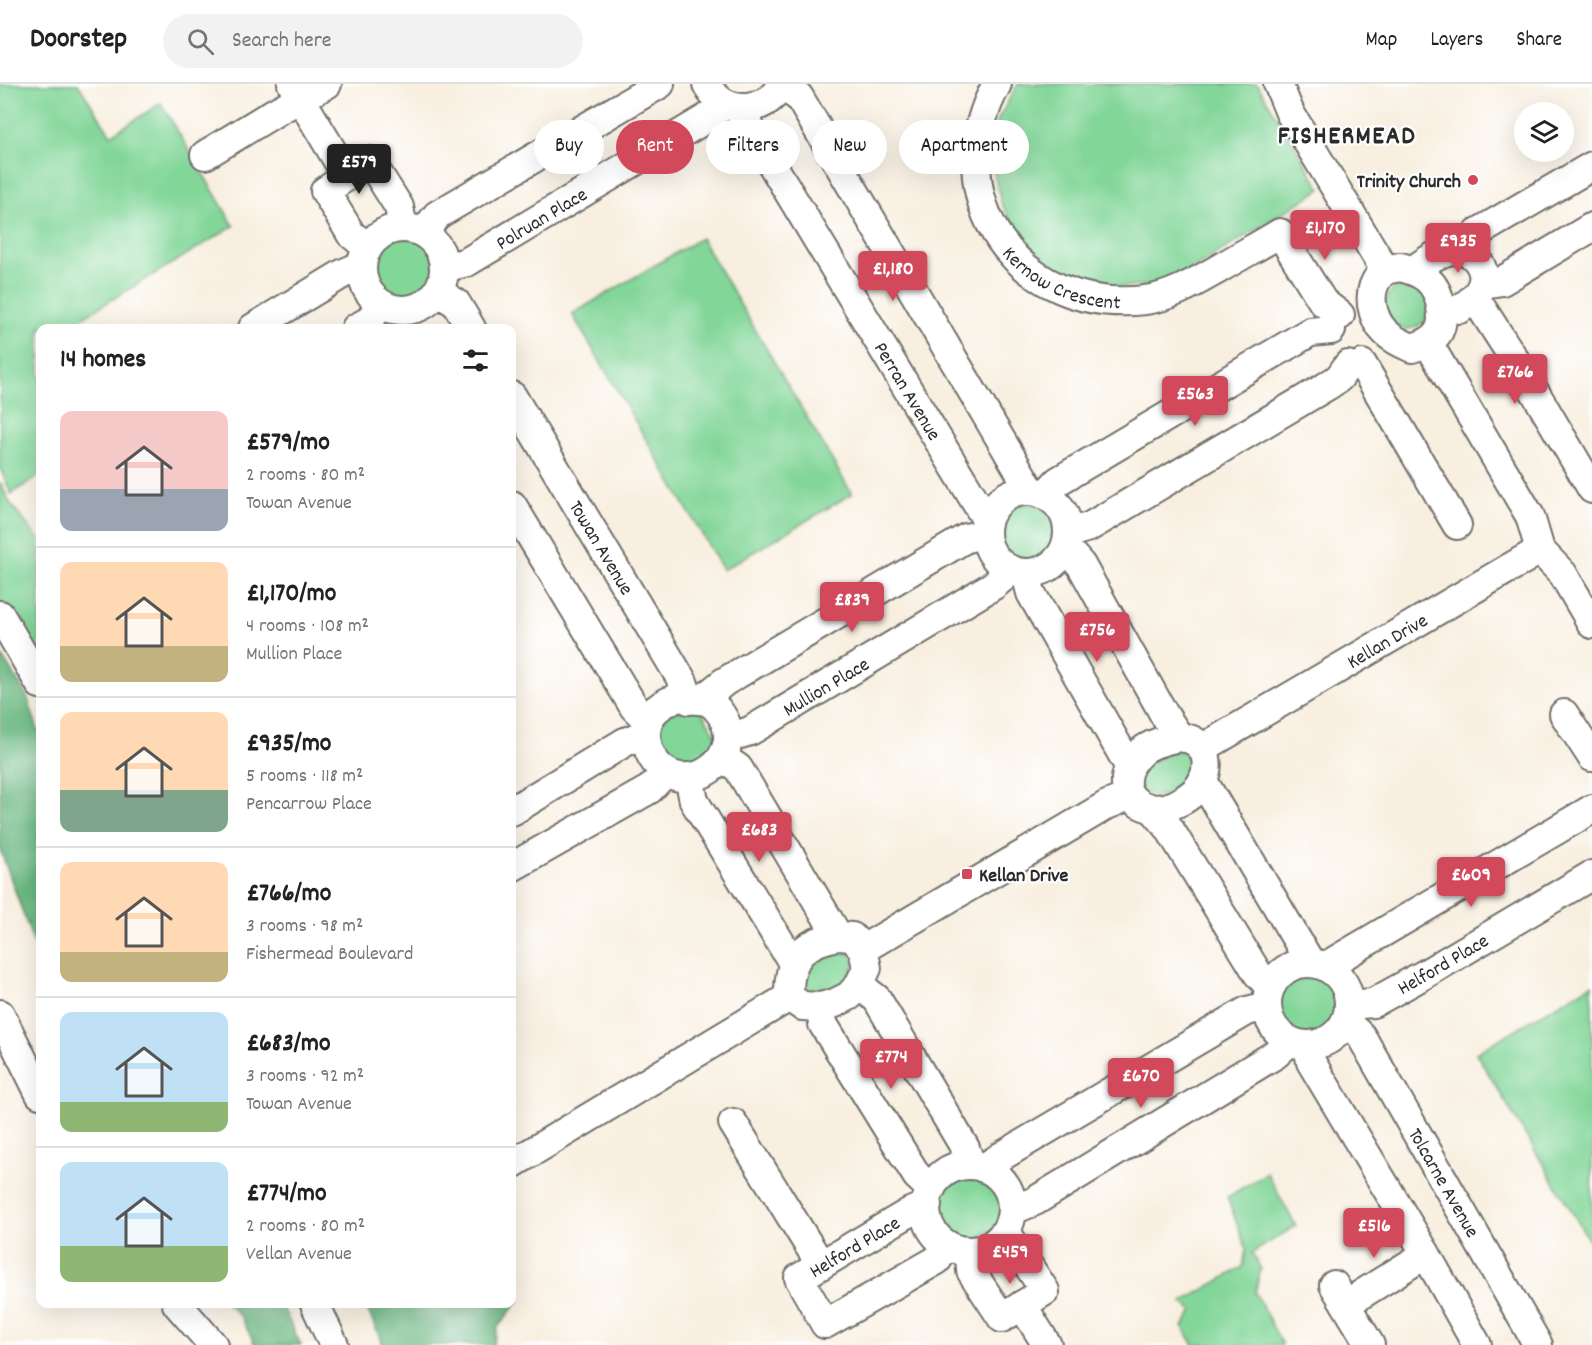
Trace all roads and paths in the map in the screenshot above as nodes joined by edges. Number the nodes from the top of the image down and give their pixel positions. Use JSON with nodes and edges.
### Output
{"nodes":[{"id":1,"x":327,"y":84,"type":"edge"},
{"id":2,"x":660,"y":84,"type":"edge"},
{"id":3,"x":997,"y":84,"type":"edge"},
{"id":4,"x":1278,"y":84,"type":"edge"},
{"id":5,"x":782,"y":85,"type":"edge"},
{"id":6,"x":296,"y":91,"type":"edge"},
{"id":7,"x":723,"y":99,"type":"edge"},
{"id":8,"x":205,"y":155,"type":"dead end"},
{"id":9,"x":1592,"y":166,"type":"edge"},
{"id":10,"x":347,"y":176,"type":"junction"},
{"id":11,"x":1592,"y":227,"type":"edge"},
{"id":12,"x":413,"y":230,"type":"junction"},
{"id":13,"x":1466,"y":250,"type":"junction"},
{"id":14,"x":365,"y":256,"type":"junction"},
{"id":15,"x":1384,"y":270,"type":"junction"},
{"id":16,"x":1414,"y":270,"type":"junction"},
{"id":17,"x":441,"y":280,"type":"junction"},
{"id":18,"x":1479,"y":291,"type":"junction"},
{"id":19,"x":1371,"y":298,"type":"junction"},
{"id":20,"x":397,"y":314,"type":"edge"},
{"id":21,"x":1442,"y":316,"type":"junction"},
{"id":22,"x":1335,"y":323,"type":"junction"},
{"id":23,"x":260,"y":324,"type":"edge"},
{"id":24,"x":363,"y":324,"type":"edge"},
{"id":25,"x":469,"y":324,"type":"edge"},
{"id":26,"x":1398,"y":342,"type":"junction"},
{"id":27,"x":1428,"y":343,"type":"junction"},
{"id":28,"x":1355,"y":364,"type":"junction"},
{"id":29,"x":516,"y":403,"type":"edge"},
{"id":30,"x":1592,"y":489,"type":"edge"},
{"id":31,"x":1038,"y":493,"type":"junction"},
{"id":32,"x":516,"y":512,"type":"edge"},
{"id":33,"x":1456,"y":525,"type":"dead end"},
{"id":34,"x":986,"y":526,"type":"junction"},
{"id":35,"x":1067,"y":541,"type":"junction"},
{"id":36,"x":1540,"y":550,"type":"junction"},
{"id":37,"x":1019,"y":573,"type":"junction"},
{"id":38,"x":0,"y":615,"type":"edge"},
{"id":39,"x":1592,"y":624,"type":"edge"},
{"id":40,"x":36,"y":677,"type":"edge"},
{"id":41,"x":696,"y":699,"type":"junction"},
{"id":42,"x":1564,"y":714,"type":"dead end"},
{"id":43,"x":647,"y":728,"type":"junction"},
{"id":44,"x":1191,"y":743,"type":"junction"},
{"id":45,"x":725,"y":747,"type":"junction"},
{"id":46,"x":1592,"y":757,"type":"edge"},
{"id":47,"x":1129,"y":766,"type":"junction"},
{"id":48,"x":677,"y":775,"type":"junction"},
{"id":49,"x":1203,"y":780,"type":"junction"},
{"id":50,"x":1141,"y":802,"type":"junction"},
{"id":51,"x":516,"y":809,"type":"edge"},
{"id":52,"x":1592,"y":809,"type":"edge"},
{"id":53,"x":516,"y":865,"type":"edge"},
{"id":54,"x":1592,"y":875,"type":"edge"},
{"id":55,"x":838,"y":936,"type":"junction"},
{"id":56,"x":863,"y":949,"type":"junction"},
{"id":57,"x":793,"y":963,"type":"junction"},
{"id":58,"x":1318,"y":964,"type":"junction"},
{"id":59,"x":859,"y":985,"type":"junction"},
{"id":60,"x":789,"y":997,"type":"junction"},
{"id":61,"x":1269,"y":997,"type":"junction"},
{"id":62,"x":821,"y":1007,"type":"junction"},
{"id":63,"x":0,"y":1014,"type":"edge"},
{"id":64,"x":1347,"y":1014,"type":"junction"},
{"id":65,"x":1299,"y":1043,"type":"junction"},
{"id":66,"x":36,"y":1086,"type":"edge"},
{"id":67,"x":733,"y":1123,"type":"dead end"},
{"id":68,"x":516,"y":1162,"type":"edge"},
{"id":69,"x":978,"y":1167,"type":"junction"},
{"id":70,"x":929,"y":1197,"type":"junction"},
{"id":71,"x":1009,"y":1221,"type":"junction"},
{"id":72,"x":958,"y":1249,"type":"junction"},
{"id":73,"x":1426,"y":1254,"type":"junction"},
{"id":74,"x":821,"y":1265,"type":"junction"},
{"id":75,"x":1022,"y":1305,"type":"junction"},
{"id":76,"x":181,"y":1308,"type":"edge"},
{"id":77,"x":317,"y":1308,"type":"edge"},
{"id":78,"x":213,"y":1345,"type":"edge"},
{"id":79,"x":334,"y":1345,"type":"edge"},
{"id":80,"x":1047,"y":1345,"type":"edge"},
{"id":81,"x":1370,"y":1345,"type":"edge"},
{"id":82,"x":1477,"y":1345,"type":"edge"},
{"id":83,"x":1538,"y":1345,"type":"edge"}],
"edges":[{"from":1,"to":6,"type":"street"},
{"from":2,"to":12,"type":"street"},
{"from":3,"to":22,"type":"street","name":"Kernow Crescent"},
{"from":4,"to":15,"type":"street"},
{"from":5,"to":7,"type":"street"},
{"from":5,"to":31,"type":"street"},
{"from":6,"to":8,"type":"street"},
{"from":6,"to":10,"type":"street"},
{"from":7,"to":17,"type":"street","name":"Polruan Place"},
{"from":7,"to":34,"type":"street","name":"Perran Avenue"},
{"from":9,"to":13,"type":"street"},
{"from":10,"to":12,"type":"street"},
{"from":10,"to":14,"type":"street"},
{"from":11,"to":18,"type":"street"},
{"from":12,"to":14,"type":"street"},
{"from":12,"to":17,"type":"street"},
{"from":13,"to":16,"type":"street"},
{"from":13,"to":18,"type":"street"},
{"from":14,"to":20,"type":"street"},
{"from":14,"to":23,"type":"street"},
{"from":15,"to":16,"type":"street"},
{"from":15,"to":19,"type":"street"},
{"from":16,"to":21,"type":"street"},
{"from":17,"to":20,"type":"street"},
{"from":17,"to":25,"type":"street"},
{"from":18,"to":21,"type":"street"},
{"from":18,"to":30,"type":"street"},
{"from":19,"to":22,"type":"street"},
{"from":19,"to":26,"type":"street"},
{"from":20,"to":24,"type":"street"},
{"from":21,"to":27,"type":"street"},
{"from":22,"to":28,"type":"street"},
{"from":22,"to":31,"type":"street"},
{"from":26,"to":27,"type":"street"},
{"from":26,"to":28,"type":"street"},
{"from":27,"to":36,"type":"street"},
{"from":28,"to":33,"type":"street"},
{"from":28,"to":35,"type":"street"},
{"from":29,"to":41,"type":"street","name":"Towan Avenue"},
{"from":31,"to":34,"type":"street"},
{"from":31,"to":35,"type":"street"},
{"from":32,"to":43,"type":"street"},
{"from":34,"to":37,"type":"street"},
{"from":34,"to":41,"type":"street"},
{"from":35,"to":37,"type":"street"},
{"from":35,"to":44,"type":"street"},
{"from":36,"to":39,"type":"street"},
{"from":36,"to":44,"type":"street","name":"Kellan Drive"},
{"from":37,"to":45,"type":"street","name":"Mullion Place"},
{"from":37,"to":47,"type":"street"},
{"from":38,"to":40,"type":"street"},
{"from":41,"to":43,"type":"street"},
{"from":41,"to":45,"type":"street"},
{"from":42,"to":46,"type":"street"},
{"from":43,"to":48,"type":"street"},
{"from":43,"to":51,"type":"street"},
{"from":44,"to":47,"type":"street","name":"Kellan Drive"},
{"from":44,"to":49,"type":"street"},
{"from":45,"to":48,"type":"street"},
{"from":45,"to":55,"type":"street"},
{"from":47,"to":50,"type":"street"},
{"from":48,"to":53,"type":"street"},
{"from":48,"to":57,"type":"street"},
{"from":49,"to":50,"type":"street"},
{"from":49,"to":58,"type":"street"},
{"from":50,"to":56,"type":"street"},
{"from":50,"to":61,"type":"street"},
{"from":52,"to":58,"type":"street","name":"Helford Place"},
{"from":54,"to":64,"type":"street","name":"Helford Place"},
{"from":55,"to":56,"type":"street"},
{"from":55,"to":57,"type":"street"},
{"from":56,"to":59,"type":"street"},
{"from":57,"to":60,"type":"street"},
{"from":58,"to":61,"type":"street","name":"Helford Place"},
{"from":58,"to":64,"type":"street"},
{"from":59,"to":62,"type":"street"},
{"from":59,"to":69,"type":"street"},
{"from":60,"to":62,"type":"street"},
{"from":60,"to":68,"type":"street"},
{"from":61,"to":65,"type":"street"},
{"from":61,"to":69,"type":"street","name":"Helford Place"},
{"from":62,"to":70,"type":"street"},
{"from":63,"to":66,"type":"street"},
{"from":64,"to":65,"type":"street","name":"Helford Place"},
{"from":64,"to":83,"type":"street","name":"Tolcarne Avenue"},
{"from":65,"to":71,"type":"street","name":"Helford Place"},
{"from":65,"to":73,"type":"street"},
{"from":67,"to":74,"type":"street"},
{"from":69,"to":70,"type":"street","name":"Helford Place"},
{"from":69,"to":71,"type":"street"},
{"from":70,"to":72,"type":"street","name":"Helford Place"},
{"from":70,"to":74,"type":"street","name":"Helford Place"},
{"from":71,"to":72,"type":"street","name":"Helford Place"},
{"from":71,"to":75,"type":"street"},
{"from":72,"to":74,"type":"street","name":"Helford Place"},
{"from":72,"to":75,"type":"street"},
{"from":73,"to":81,"type":"street"},
{"from":73,"to":82,"type":"street"},
{"from":75,"to":80,"type":"street"},
{"from":76,"to":78,"type":"street"},
{"from":77,"to":79,"type":"street"}]}
